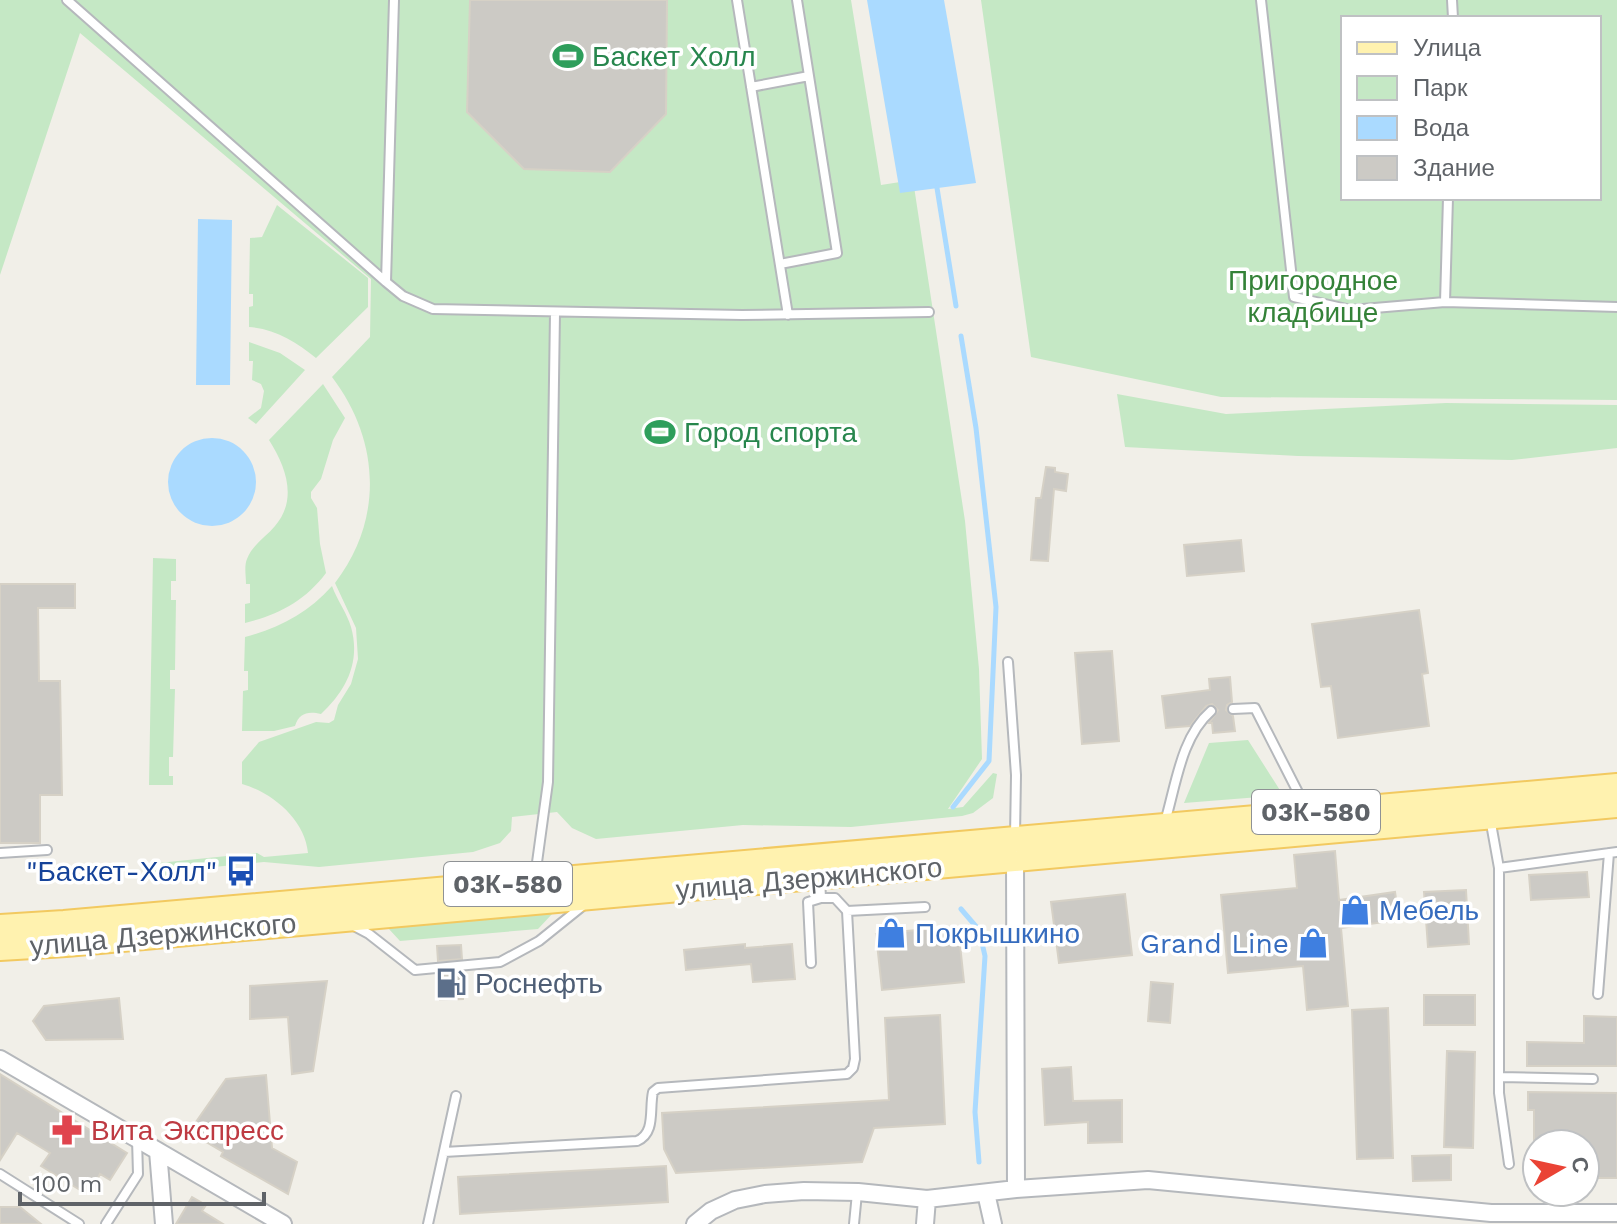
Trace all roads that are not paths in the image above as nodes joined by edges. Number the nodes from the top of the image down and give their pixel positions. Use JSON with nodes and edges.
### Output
{"nodes":[{"id":1,"x":67,"y":0,"type":"edge"},
{"id":2,"x":394,"y":0,"type":"edge"},
{"id":3,"x":737,"y":0,"type":"edge"},
{"id":4,"x":797,"y":0,"type":"edge"},
{"id":5,"x":1261,"y":0,"type":"edge"},
{"id":6,"x":809,"y":76,"type":"junction"},
{"id":7,"x":751,"y":87,"type":"junction"},
{"id":8,"x":1448,"y":200,"type":"edge"},
{"id":9,"x":780,"y":264,"type":"junction"},
{"id":10,"x":386,"y":282,"type":"junction"},
{"id":11,"x":1445,"y":302,"type":"junction"},
{"id":12,"x":1617,"y":307,"type":"edge"},
{"id":13,"x":929,"y":312,"type":"dead end"},
{"id":14,"x":555,"y":313,"type":"junction"},
{"id":15,"x":788,"y":315,"type":"junction"},
{"id":16,"x":1008,"y":662,"type":"dead end"},
{"id":17,"x":1233,"y":709,"type":"dead end"},
{"id":18,"x":1211,"y":711,"type":"dead end"},
{"id":19,"x":1617,"y":786,"type":"edge"},
{"id":20,"x":1617,"y":805,"type":"edge"},
{"id":21,"x":1309,"y":813,"type":"junction"},
{"id":22,"x":1490,"y":817,"type":"junction"},
{"id":23,"x":1163,"y":826,"type":"junction"},
{"id":24,"x":47,"y":850,"type":"dead end"},
{"id":25,"x":1015,"y":850,"type":"junction"},
{"id":26,"x":0,"y":853,"type":"edge"},
{"id":27,"x":1613,"y":853,"type":"edge"},
{"id":28,"x":1499,"y":868,"type":"junction"},
{"id":29,"x":821,"y":887,"type":"junction"},
{"id":30,"x":533,"y":892,"type":"junction"},
{"id":31,"x":594,"y":897,"type":"junction"},
{"id":32,"x":925,"y":907,"type":"dead end"},
{"id":33,"x":847,"y":911,"type":"junction"},
{"id":34,"x":340,"y":919,"type":"junction"},
{"id":35,"x":1,"y":932,"type":"edge"},
{"id":36,"x":811,"y":963,"type":"dead end"},
{"id":37,"x":1598,"y":994,"type":"dead end"},
{"id":38,"x":0,"y":1059,"type":"edge"},
{"id":39,"x":1499,"y":1077,"type":"junction"},
{"id":40,"x":1593,"y":1079,"type":"dead end"},
{"id":41,"x":456,"y":1096,"type":"dead end"},
{"id":42,"x":137,"y":1139,"type":"junction"},
{"id":43,"x":158,"y":1151,"type":"junction"},
{"id":44,"x":444,"y":1152,"type":"junction"},
{"id":45,"x":1509,"y":1164,"type":"dead end"},
{"id":46,"x":0,"y":1174,"type":"edge"},
{"id":47,"x":1016,"y":1189,"type":"junction"},
{"id":48,"x":858,"y":1192,"type":"junction"},
{"id":49,"x":986,"y":1193,"type":"junction"},
{"id":50,"x":927,"y":1199,"type":"junction"},
{"id":51,"x":1617,"y":1213,"type":"edge"},
{"id":52,"x":1490,"y":1218,"type":"edge"},
{"id":53,"x":79,"y":1224,"type":"edge"},
{"id":54,"x":106,"y":1224,"type":"edge"},
{"id":55,"x":164,"y":1224,"type":"edge"},
{"id":56,"x":283,"y":1224,"type":"edge"},
{"id":57,"x":428,"y":1224,"type":"edge"},
{"id":58,"x":695,"y":1224,"type":"edge"},
{"id":59,"x":854,"y":1224,"type":"edge"},
{"id":60,"x":925,"y":1224,"type":"edge"},
{"id":61,"x":993,"y":1224,"type":"edge"}],
"edges":[{"from":1,"to":10,"type":"lane"},
{"from":2,"to":10,"type":"lane"},
{"from":3,"to":7,"type":"lane"},
{"from":4,"to":6,"type":"lane"},
{"from":5,"to":11,"type":"lane"},
{"from":6,"to":7,"type":"lane"},
{"from":6,"to":9,"type":"lane"},
{"from":7,"to":9,"type":"lane"},
{"from":8,"to":11,"type":"lane"},
{"from":9,"to":15,"type":"lane"},
{"from":10,"to":14,"type":"lane"},
{"from":11,"to":12,"type":"lane"},
{"from":13,"to":15,"type":"lane"},
{"from":14,"to":15,"type":"lane"},
{"from":14,"to":30,"type":"lane"},
{"from":16,"to":25,"type":"lane"},
{"from":17,"to":21,"type":"lane"},
{"from":18,"to":23,"type":"lane"},
{"from":19,"to":21,"type":"main road","name":"улица Дзержинского","number":"03К-580"},
{"from":20,"to":22,"type":"main road","name":"улица Дзержинского","number":"03К-580"},
{"from":21,"to":23,"type":"main road","name":"улица Дзержинского","number":"03К-580"},
{"from":22,"to":25,"type":"main road","name":"улица Дзержинского","number":"03К-580"},
{"from":22,"to":28,"type":"lane"},
{"from":23,"to":25,"type":"main road","name":"улица Дзержинского","number":"03К-580"},
{"from":24,"to":26,"type":"lane"},
{"from":25,"to":29,"type":"main road","name":"улица Дзержинского","number":"03К-580"},
{"from":25,"to":30,"type":"main road","name":"улица Дзержинского","number":"03К-580"},
{"from":25,"to":47,"type":"street"},
{"from":27,"to":28,"type":"lane"},
{"from":27,"to":37,"type":"lane"},
{"from":28,"to":39,"type":"lane"},
{"from":29,"to":31,"type":"main road","name":"улица Дзержинского","number":"03К-580"},
{"from":29,"to":33,"type":"lane"},
{"from":29,"to":36,"type":"lane"},
{"from":30,"to":31,"type":"main road","name":"улица Дзержинского","number":"03К-580"},
{"from":30,"to":34,"type":"main road","name":"улица Дзержинского","number":"03К-580"},
{"from":30,"to":35,"type":"main road","name":"улица Дзержинского","number":"03К-580"},
{"from":31,"to":34,"type":"lane"},
{"from":32,"to":33,"type":"lane"},
{"from":33,"to":44,"type":"lane"},
{"from":34,"to":35,"type":"main road","name":"улица Дзержинского","number":"03К-580"},
{"from":38,"to":42,"type":"street"},
{"from":39,"to":40,"type":"lane"},
{"from":39,"to":45,"type":"lane"},
{"from":41,"to":44,"type":"lane"},
{"from":42,"to":43,"type":"street"},
{"from":42,"to":54,"type":"lane"},
{"from":43,"to":55,"type":"street"},
{"from":43,"to":56,"type":"street"},
{"from":44,"to":57,"type":"lane"},
{"from":46,"to":53,"type":"lane"},
{"from":47,"to":49,"type":"street"},
{"from":47,"to":52,"type":"street"},
{"from":48,"to":50,"type":"street"},
{"from":48,"to":58,"type":"street"},
{"from":48,"to":59,"type":"lane"},
{"from":49,"to":50,"type":"street"},
{"from":49,"to":61,"type":"street"},
{"from":50,"to":60,"type":"street"},
{"from":51,"to":52,"type":"street"}]}
